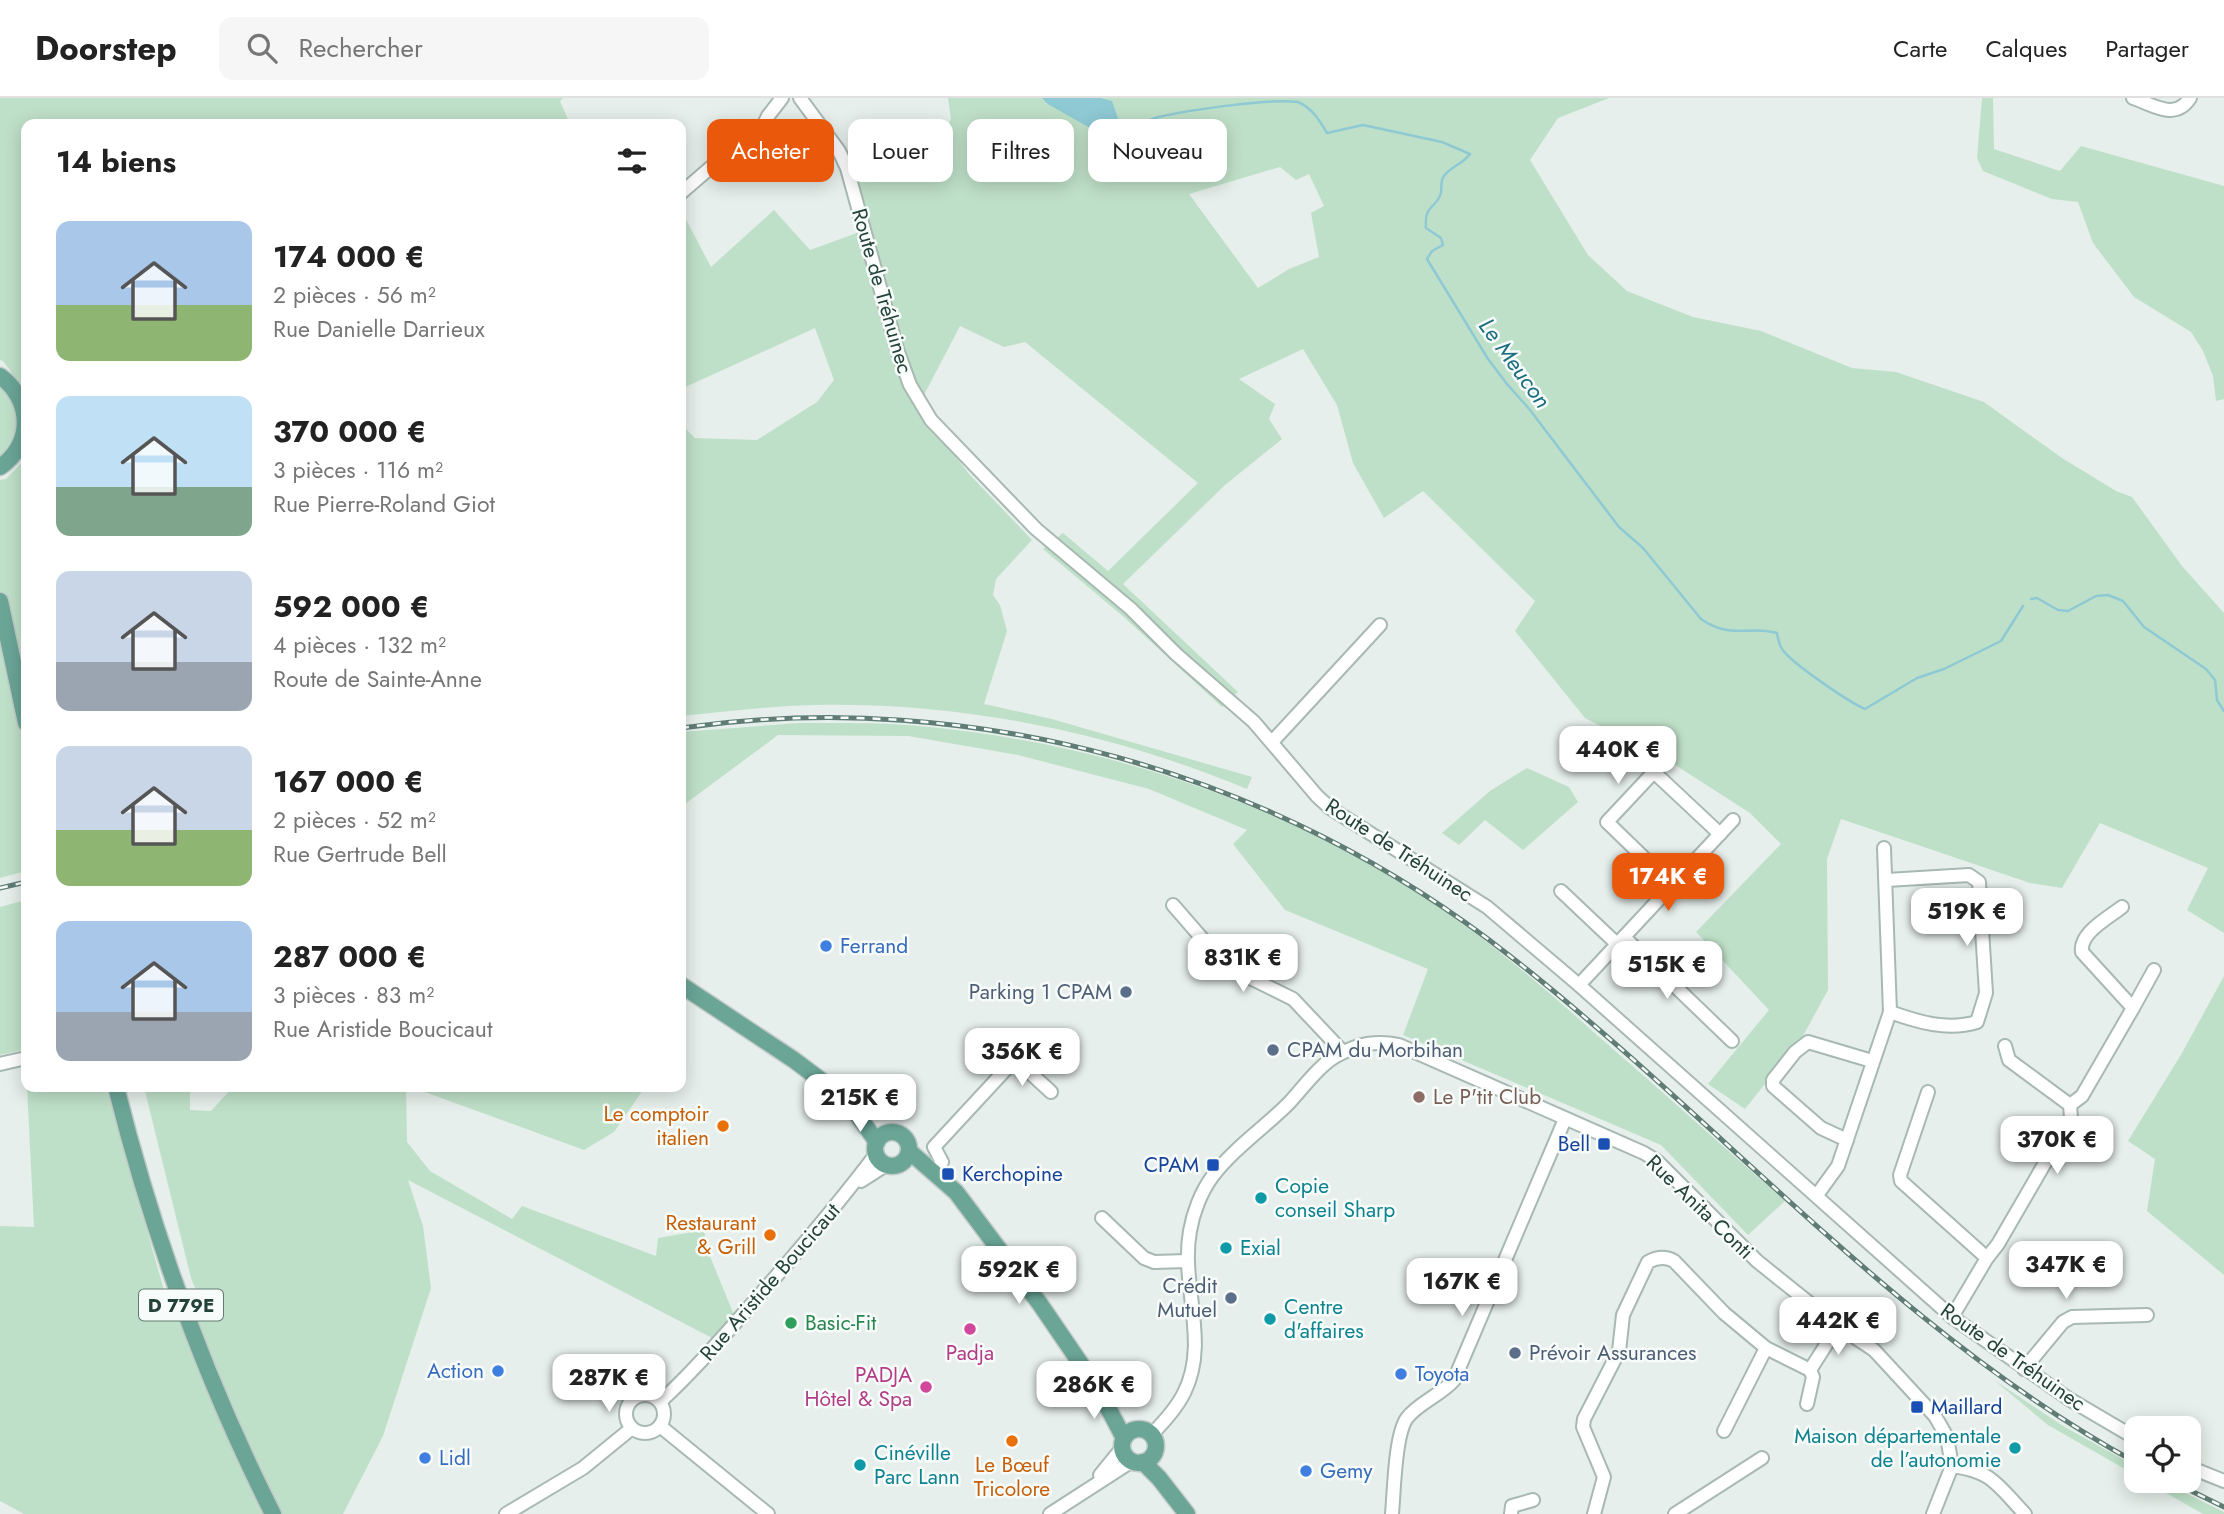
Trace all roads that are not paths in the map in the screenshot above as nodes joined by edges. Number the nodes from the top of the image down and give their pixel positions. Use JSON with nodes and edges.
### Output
{"nodes":[{"id":1,"x":782,"y":98,"type":"edge"},
{"id":2,"x":800,"y":98,"type":"edge"},
{"id":3,"x":2133,"y":98,"type":"edge"},
{"id":4,"x":2190,"y":98,"type":"edge"},
{"id":5,"x":686,"y":189,"type":"edge"},
{"id":6,"x":0,"y":376,"type":"edge"},
{"id":7,"x":21,"y":400,"type":"edge"},
{"id":8,"x":21,"y":451,"type":"edge"},
{"id":9,"x":1,"y":467,"type":"edge"},
{"id":10,"x":0,"y":601,"type":"edge"},
{"id":11,"x":1380,"y":625,"type":"dead end"},
{"id":12,"x":21,"y":700,"type":"edge"},
{"id":13,"x":1272,"y":742,"type":"junction"},
{"id":14,"x":1733,"y":820,"type":"dead end"},
{"id":15,"x":1720,"y":834,"type":"junction"},
{"id":16,"x":1884,"y":848,"type":"dead end"},
{"id":17,"x":1887,"y":880,"type":"junction"},
{"id":18,"x":1672,"y":885,"type":"junction"},
{"id":19,"x":1561,"y":891,"type":"dead end"},
{"id":20,"x":1173,"y":905,"type":"dead end"},
{"id":21,"x":2122,"y":907,"type":"dead end"},
{"id":22,"x":1620,"y":940,"type":"junction"},
{"id":23,"x":2154,"y":970,"type":"dead end"},
{"id":24,"x":1579,"y":985,"type":"junction"},
{"id":25,"x":686,"y":988,"type":"edge"},
{"id":26,"x":2133,"y":1008,"type":"junction"},
{"id":27,"x":1890,"y":1012,"type":"junction"},
{"id":28,"x":1732,"y":1041,"type":"dead end"},
{"id":29,"x":2005,"y":1046,"type":"dead end"},
{"id":30,"x":1343,"y":1052,"type":"junction"},
{"id":31,"x":21,"y":1059,"type":"edge"},
{"id":32,"x":1871,"y":1061,"type":"junction"},
{"id":33,"x":0,"y":1064,"type":"edge"},
{"id":34,"x":117,"y":1092,"type":"edge"},
{"id":35,"x":1051,"y":1092,"type":"dead end"},
{"id":36,"x":1928,"y":1092,"type":"dead end"},
{"id":37,"x":2070,"y":1105,"type":"junction"},
{"id":38,"x":1565,"y":1119,"type":"junction"},
{"id":39,"x":1847,"y":1140,"type":"junction"},
{"id":40,"x":889,"y":1152,"type":"junction"},
{"id":41,"x":934,"y":1173,"type":"junction"},
{"id":42,"x":1817,"y":1195,"type":"junction"},
{"id":43,"x":966,"y":1206,"type":"junction"},
{"id":44,"x":1102,"y":1218,"type":"dead end"},
{"id":45,"x":1987,"y":1258,"type":"junction"},
{"id":46,"x":1187,"y":1261,"type":"junction"},
{"id":47,"x":2147,"y":1315,"type":"dead end"},
{"id":48,"x":1952,"y":1317,"type":"junction"},
{"id":49,"x":1838,"y":1326,"type":"junction"},
{"id":50,"x":1766,"y":1348,"type":"junction"},
{"id":51,"x":2024,"y":1369,"type":"junction"},
{"id":52,"x":1810,"y":1370,"type":"junction"},
{"id":53,"x":660,"y":1402,"type":"junction"},
{"id":54,"x":1807,"y":1404,"type":"dead end"},
{"id":55,"x":660,"y":1426,"type":"junction"},
{"id":56,"x":632,"y":1428,"type":"junction"},
{"id":57,"x":1724,"y":1430,"type":"dead end"},
{"id":58,"x":2124,"y":1431,"type":"edge"},
{"id":59,"x":1138,"y":1446,"type":"junction"},
{"id":60,"x":1762,"y":1458,"type":"dead end"},
{"id":61,"x":1952,"y":1466,"type":"junction"},
{"id":62,"x":2201,"y":1472,"type":"edge"},
{"id":63,"x":2224,"y":1481,"type":"edge"},
{"id":64,"x":1533,"y":1500,"type":"dead end"},
{"id":65,"x":1185,"y":1512,"type":"edge"},
{"id":66,"x":273,"y":1514,"type":"edge"},
{"id":67,"x":506,"y":1514,"type":"edge"},
{"id":68,"x":768,"y":1514,"type":"edge"},
{"id":69,"x":1050,"y":1514,"type":"edge"},
{"id":70,"x":1392,"y":1514,"type":"edge"},
{"id":71,"x":1511,"y":1514,"type":"edge"},
{"id":72,"x":1594,"y":1514,"type":"edge"},
{"id":73,"x":1675,"y":1514,"type":"edge"},
{"id":74,"x":1934,"y":1514,"type":"edge"},
{"id":75,"x":2025,"y":1514,"type":"edge"}],
"edges":[{"from":1,"to":5,"type":"street"},
{"from":2,"to":13,"type":"street","name":"Route de Tréhuinec"},
{"from":3,"to":4,"type":"street"},
{"from":6,"to":7,"type":"main road"},
{"from":8,"to":9,"type":"main road"},
{"from":10,"to":12,"type":"main road"},
{"from":11,"to":13,"type":"street"},
{"from":13,"to":24,"type":"street","name":"Route de Tréhuinec"},
{"from":14,"to":15,"type":"street"},
{"from":15,"to":18,"type":"street"},
{"from":15,"to":18,"type":"street"},
{"from":16,"to":17,"type":"street"},
{"from":17,"to":27,"type":"street"},
{"from":17,"to":27,"type":"street"},
{"from":18,"to":22,"type":"street"},
{"from":19,"to":22,"type":"street"},
{"from":20,"to":30,"type":"street"},
{"from":21,"to":26,"type":"street"},
{"from":22,"to":24,"type":"street"},
{"from":22,"to":28,"type":"street"},
{"from":23,"to":26,"type":"street"},
{"from":24,"to":42,"type":"street","name":"Route de Tréhuinec"},
{"from":25,"to":40,"type":"main road"},
{"from":26,"to":37,"type":"street"},
{"from":27,"to":32,"type":"street"},
{"from":29,"to":37,"type":"street"},
{"from":30,"to":38,"type":"street","name":"Rue Anita Conti"},
{"from":30,"to":46,"type":"street","name":"Rue Anita Conti"},
{"from":31,"to":33,"type":"street"},
{"from":32,"to":39,"type":"street"},
{"from":32,"to":39,"type":"street"},
{"from":34,"to":66,"type":"main road","number":"D 779E"},
{"from":35,"to":41,"type":"street"},
{"from":36,"to":45,"type":"street"},
{"from":37,"to":45,"type":"street"},
{"from":38,"to":49,"type":"street","name":"Rue Anita Conti"},
{"from":38,"to":70,"type":"street"},
{"from":39,"to":42,"type":"street"},
{"from":40,"to":41,"type":"main road"},
{"from":40,"to":43,"type":"main road"},
{"from":40,"to":53,"type":"street","name":"Rue Aristide Boucicaut"},
{"from":41,"to":43,"type":"main road"},
{"from":42,"to":48,"type":"street","name":"Route de Tréhuinec"},
{"from":43,"to":59,"type":"main road"},
{"from":44,"to":46,"type":"street"},
{"from":45,"to":48,"type":"street"},
{"from":46,"to":59,"type":"street","name":"Rue Anita Conti"},
{"from":47,"to":51,"type":"street"},
{"from":48,"to":51,"type":"street","name":"Route de Tréhuinec"},
{"from":49,"to":52,"type":"street"},
{"from":49,"to":61,"type":"street","name":"Rue Anita Conti"},
{"from":50,"to":52,"type":"street"},
{"from":50,"to":57,"type":"street"},
{"from":50,"to":72,"type":"street"},
{"from":51,"to":58,"type":"street","name":"Route de Tréhuinec"},
{"from":52,"to":54,"type":"street"},
{"from":53,"to":55,"type":"street"},
{"from":53,"to":56,"type":"street"},
{"from":55,"to":56,"type":"street"},
{"from":55,"to":68,"type":"street"},
{"from":56,"to":67,"type":"street"},
{"from":59,"to":65,"type":"main road"},
{"from":59,"to":69,"type":"street","name":"Rue Anita Conti"},
{"from":60,"to":73,"type":"street"},
{"from":61,"to":74,"type":"street"},
{"from":61,"to":75,"type":"street"},
{"from":62,"to":63,"type":"street"},
{"from":64,"to":71,"type":"street"}]}
